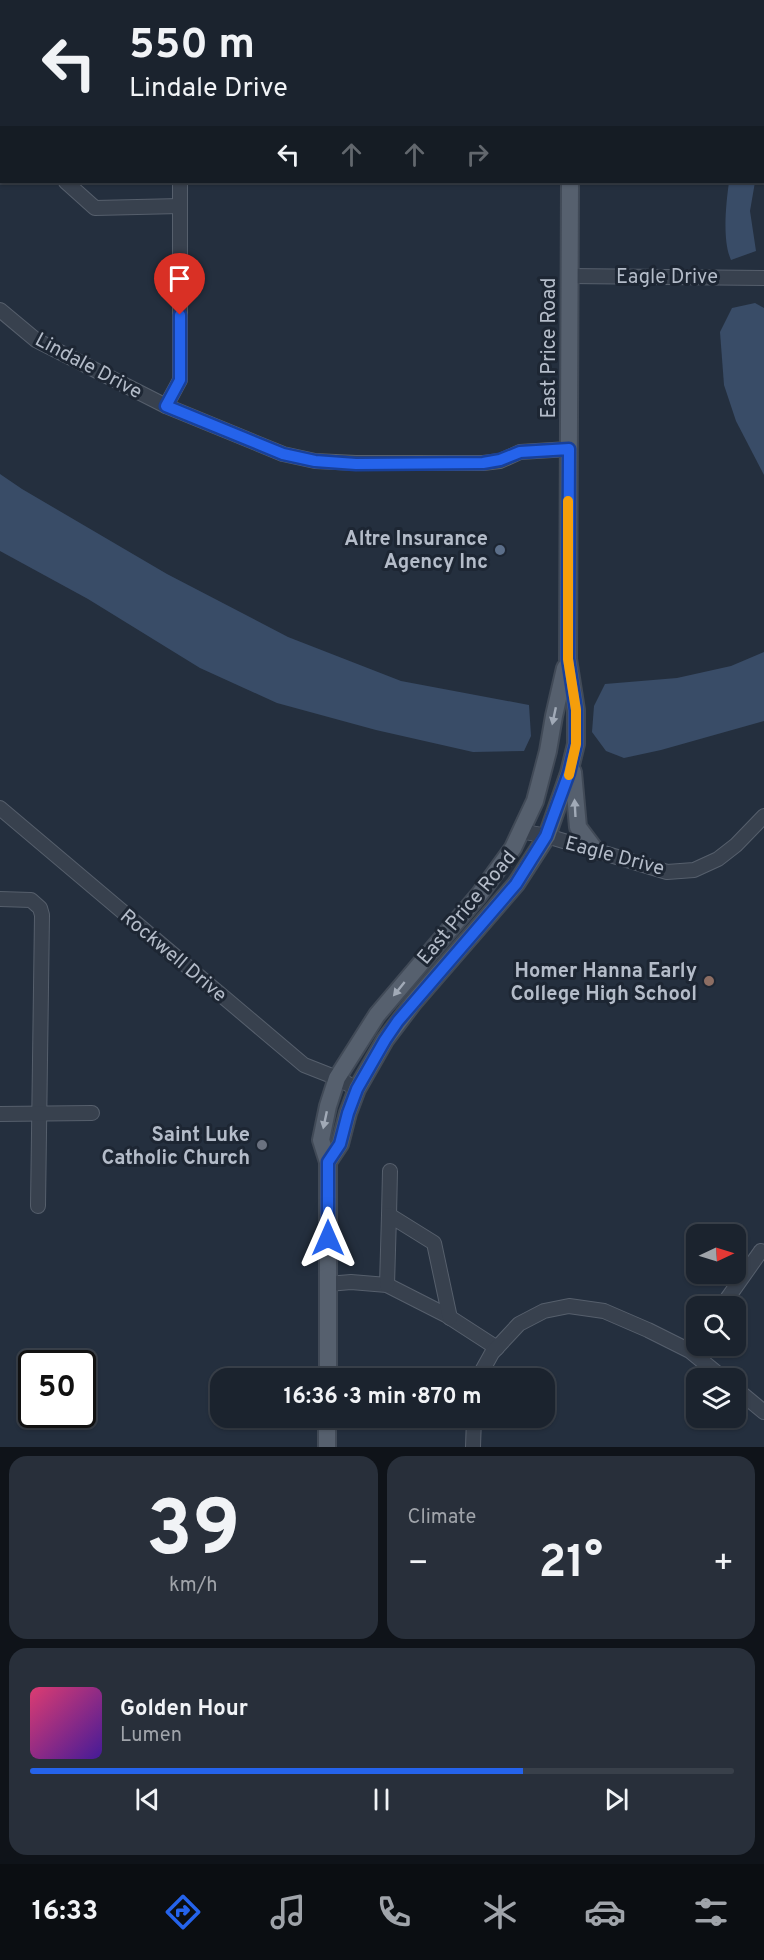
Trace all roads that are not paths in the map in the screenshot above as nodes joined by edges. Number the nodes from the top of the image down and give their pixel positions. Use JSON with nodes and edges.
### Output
{"nodes":[{"id":1,"x":67,"y":183,"type":"edge"},
{"id":2,"x":180,"y":183,"type":"edge"},
{"id":3,"x":570,"y":183,"type":"edge"},
{"id":4,"x":180,"y":206,"type":"junction"},
{"id":5,"x":569,"y":276,"type":"junction"},
{"id":6,"x":764,"y":278,"type":"edge"},
{"id":7,"x":0,"y":310,"type":"edge"},
{"id":8,"x":166,"y":406,"type":"junction"},
{"id":9,"x":569,"y":449,"type":"junction"},
{"id":10,"x":568,"y":659,"type":"junction"},
{"id":11,"x":573,"y":758,"type":"junction"},
{"id":12,"x":0,"y":808,"type":"edge"},
{"id":13,"x":764,"y":816,"type":"edge"},
{"id":14,"x":520,"y":831,"type":"junction"},
{"id":15,"x":546,"y":836,"type":"junction"},
{"id":16,"x":596,"y":851,"type":"junction"},
{"id":17,"x":0,"y":899,"type":"edge"},
{"id":18,"x":337,"y":1078,"type":"junction"},
{"id":19,"x":357,"y":1089,"type":"junction"},
{"id":20,"x":39,"y":1113,"type":"junction"},
{"id":21,"x":92,"y":1113,"type":"dead end"},
{"id":22,"x":0,"y":1114,"type":"edge"},
{"id":23,"x":328,"y":1162,"type":"junction"},
{"id":24,"x":390,"y":1171,"type":"dead end"},
{"id":25,"x":38,"y":1206,"type":"dead end"},
{"id":26,"x":389,"y":1215,"type":"junction"},
{"id":27,"x":761,"y":1251,"type":"dead end"},
{"id":28,"x":328,"y":1284,"type":"junction"},
{"id":29,"x":387,"y":1285,"type":"junction"},
{"id":30,"x":729,"y":1296,"type":"edge"},
{"id":31,"x":450,"y":1318,"type":"junction"},
{"id":32,"x":686,"y":1344,"type":"edge"},
{"id":33,"x":497,"y":1348,"type":"junction"},
{"id":34,"x":702,"y":1356,"type":"edge"},
{"id":35,"x":328,"y":1368,"type":"edge"},
{"id":36,"x":484,"y":1368,"type":"edge"},
{"id":37,"x":713,"y":1368,"type":"edge"},
{"id":38,"x":746,"y":1397,"type":"edge"},
{"id":39,"x":764,"y":1412,"type":"edge"},
{"id":40,"x":327,"y":1428,"type":"edge"},
{"id":41,"x":474,"y":1428,"type":"edge"},
{"id":42,"x":327,"y":1447,"type":"edge"},
{"id":43,"x":473,"y":1447,"type":"edge"}],
"edges":[{"from":1,"to":4,"type":"street"},
{"from":2,"to":4,"type":"street"},
{"from":3,"to":5,"type":"main road","name":"East Price Road"},
{"from":4,"to":8,"type":"street"},
{"from":5,"to":6,"type":"street","name":"Eagle Drive"},
{"from":5,"to":9,"type":"main road","name":"East Price Road"},
{"from":7,"to":8,"type":"street","name":"Lindale Drive"},
{"from":8,"to":9,"type":"street","name":"Lindale Drive"},
{"from":9,"to":10,"type":"main road","name":"East Price Road"},
{"from":10,"to":11,"type":"main road","name":"East Price Road"},
{"from":10,"to":14,"type":"main road","name":"East Price Road","one_way":true},
{"from":11,"to":15,"type":"main road","name":"East Price Road"},
{"from":16,"to":11,"type":"main road","one_way":true},
{"from":12,"to":18,"type":"street","name":"Rockwell Drive"},
{"from":13,"to":16,"type":"street","name":"Eagle Drive"},
{"from":14,"to":15,"type":"street","name":"Eagle Drive"},
{"from":14,"to":18,"type":"main road","name":"East Price Road","one_way":true},
{"from":15,"to":16,"type":"street","name":"Eagle Drive"},
{"from":15,"to":19,"type":"main road","name":"East Price Road"},
{"from":17,"to":20,"type":"street"},
{"from":18,"to":19,"type":"street","name":"Rockwell Drive"},
{"from":18,"to":23,"type":"main road","name":"East Price Road","one_way":true},
{"from":19,"to":23,"type":"main road","name":"East Price Road"},
{"from":20,"to":21,"type":"street"},
{"from":20,"to":22,"type":"street"},
{"from":20,"to":25,"type":"street"},
{"from":23,"to":28,"type":"main road","name":"East Price Road"},
{"from":24,"to":26,"type":"street"},
{"from":26,"to":29,"type":"street"},
{"from":26,"to":31,"type":"street"},
{"from":27,"to":30,"type":"street"},
{"from":28,"to":29,"type":"street"},
{"from":28,"to":35,"type":"main road","name":"East Price Road"},
{"from":29,"to":31,"type":"street"},
{"from":31,"to":33,"type":"street"},
{"from":32,"to":33,"type":"street"},
{"from":33,"to":36,"type":"street"},
{"from":34,"to":37,"type":"street"},
{"from":38,"to":39,"type":"street"},
{"from":40,"to":42,"type":"main road"},
{"from":41,"to":43,"type":"street"}]}
